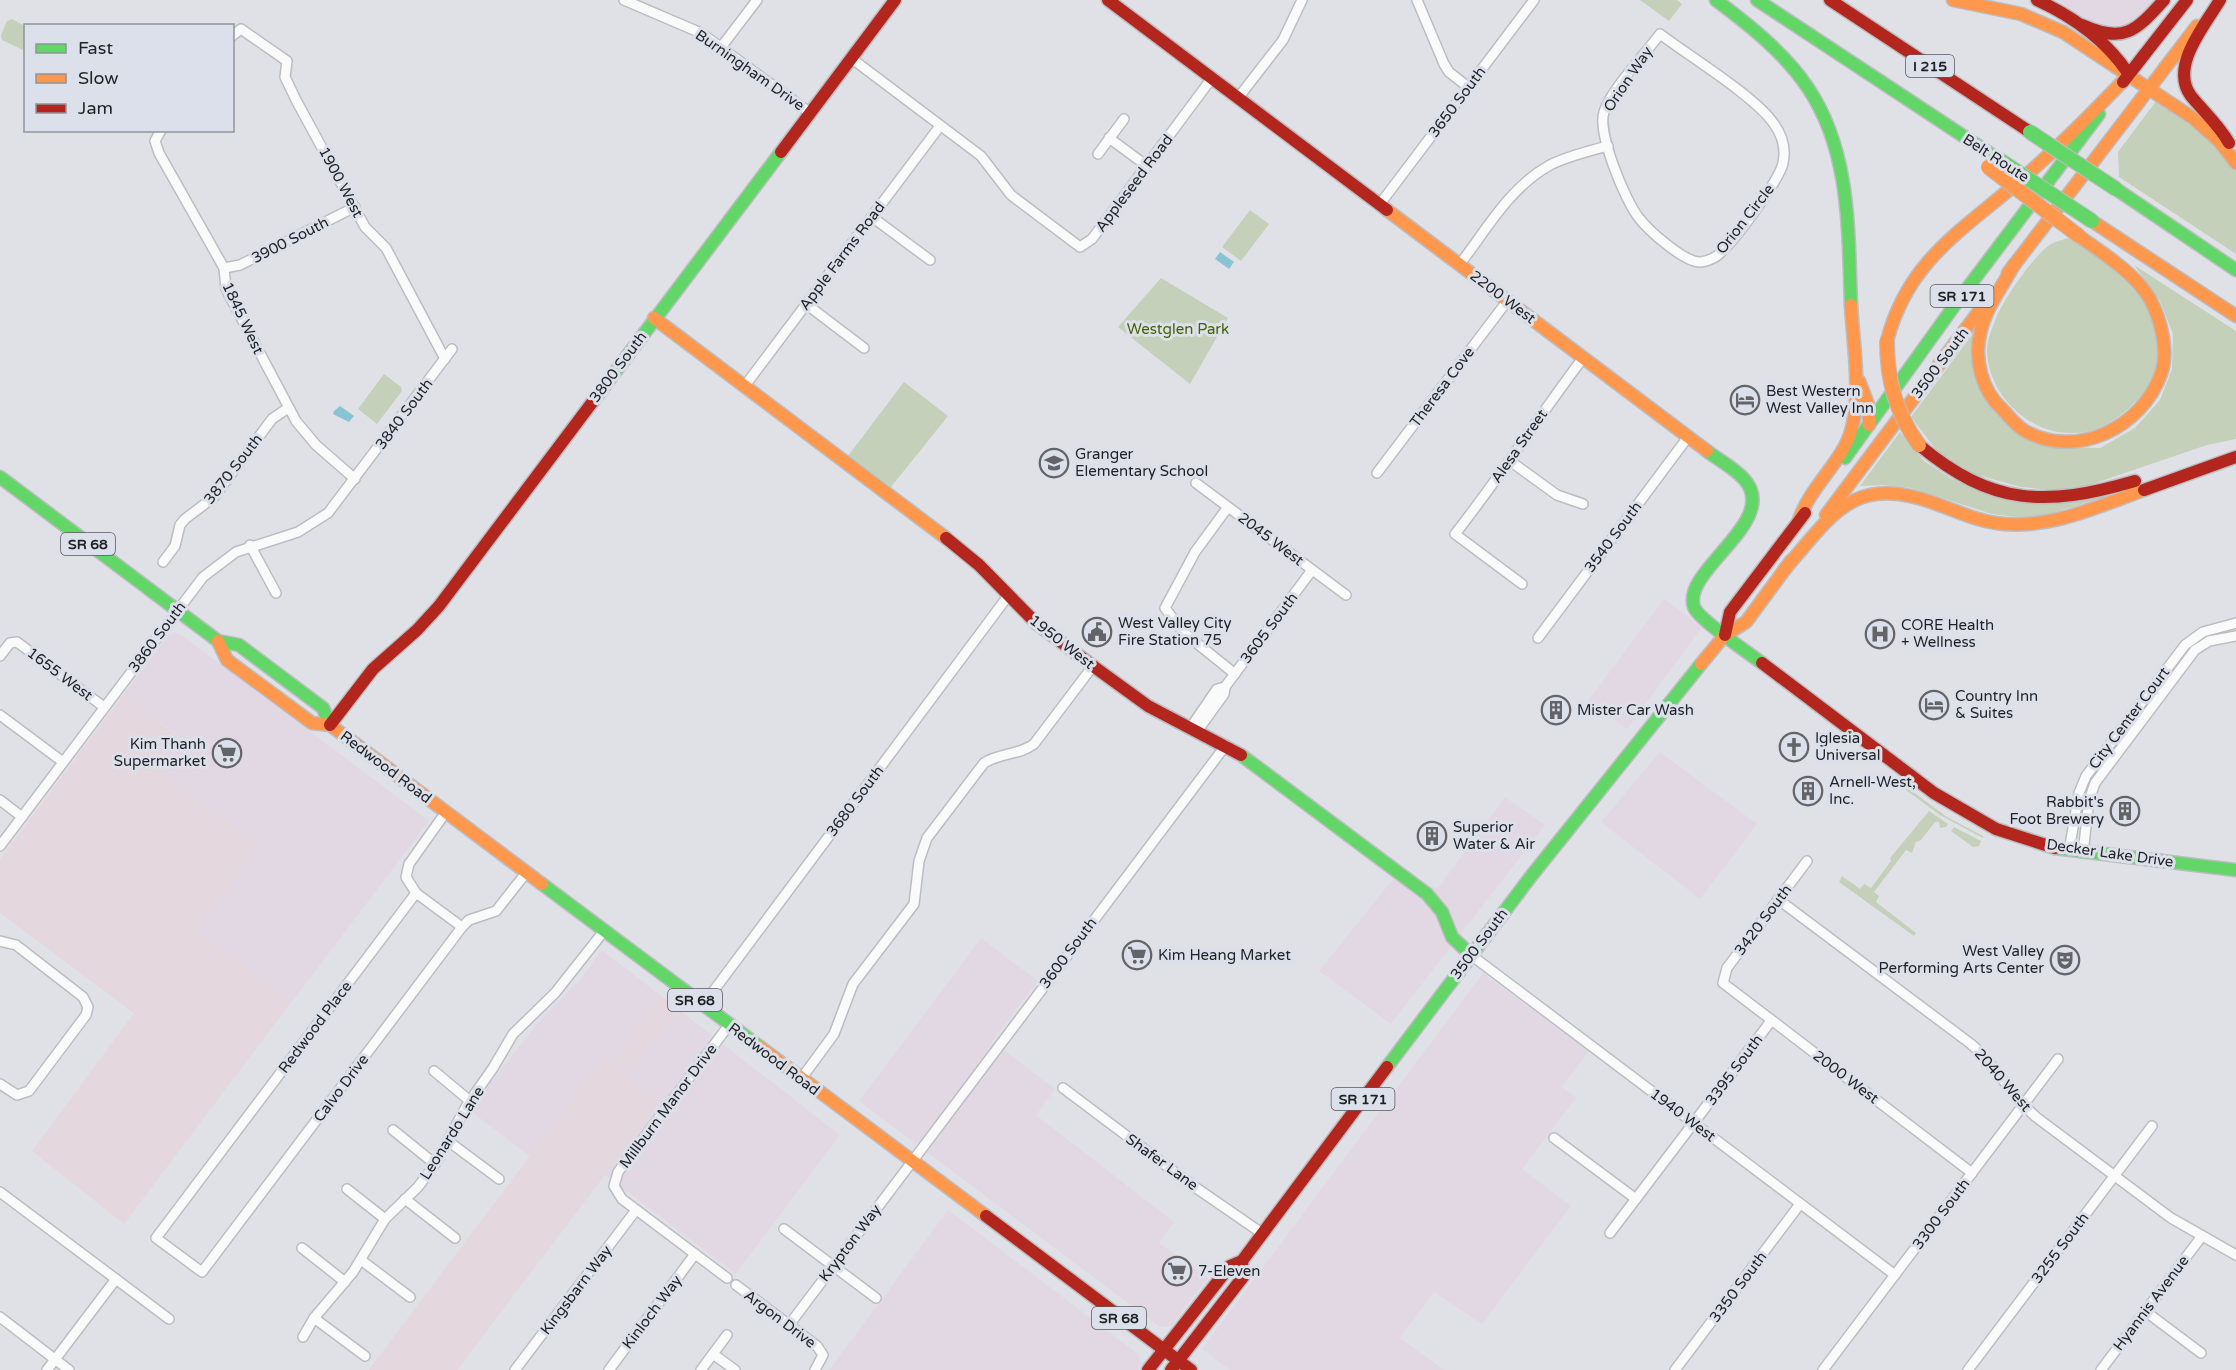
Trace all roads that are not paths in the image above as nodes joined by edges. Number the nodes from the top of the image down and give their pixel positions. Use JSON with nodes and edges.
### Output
{"nodes":[{"id":1,"x":624,"y":0,"type":"edge"},
{"id":2,"x":757,"y":0,"type":"edge"},
{"id":3,"x":895,"y":0,"type":"edge"},
{"id":4,"x":1108,"y":0,"type":"edge"},
{"id":5,"x":1302,"y":0,"type":"edge"},
{"id":6,"x":1417,"y":0,"type":"edge"},
{"id":7,"x":1534,"y":0,"type":"edge"},
{"id":8,"x":1716,"y":0,"type":"edge"},
{"id":9,"x":1756,"y":0,"type":"edge"},
{"id":10,"x":1830,"y":0,"type":"edge"},
{"id":11,"x":1953,"y":0,"type":"edge"},
{"id":12,"x":2037,"y":0,"type":"edge"},
{"id":13,"x":2164,"y":0,"type":"edge"},
{"id":14,"x":2187,"y":0,"type":"edge"},
{"id":15,"x":2218,"y":0,"type":"edge"},
{"id":16,"x":640,"y":3,"type":"edge"},
{"id":17,"x":2082,"y":25,"type":"junction"},
{"id":18,"x":234,"y":34,"type":"edge"},
{"id":19,"x":1660,"y":34,"type":"joint"},
{"id":20,"x":722,"y":46,"type":"junction"},
{"id":21,"x":851,"y":58,"type":"junction"},
{"id":22,"x":2129,"y":75,"type":"junction"},
{"id":23,"x":1212,"y":78,"type":"junction"},
{"id":24,"x":1468,"y":87,"type":"junction"},
{"id":25,"x":2150,"y":89,"type":"junction"},
{"id":26,"x":1238,"y":98,"type":"junction"},
{"id":27,"x":809,"y":112,"type":"junction"},
{"id":28,"x":1124,"y":119,"type":"dead end"},
{"id":29,"x":940,"y":126,"type":"junction"},
{"id":30,"x":160,"y":132,"type":"edge"},
{"id":31,"x":1109,"y":138,"type":"junction"},
{"id":32,"x":1608,"y":146,"type":"junction"},
{"id":33,"x":1098,"y":154,"type":"dead end"},
{"id":34,"x":1992,"y":162,"type":"junction"},
{"id":35,"x":2236,"y":162,"type":"edge"},
{"id":36,"x":1147,"y":165,"type":"junction"},
{"id":37,"x":1380,"y":204,"type":"junction"},
{"id":38,"x":355,"y":207,"type":"junction"},
{"id":39,"x":872,"y":216,"type":"junction"},
{"id":40,"x":930,"y":260,"type":"dead end"},
{"id":41,"x":1460,"y":264,"type":"junction"},
{"id":42,"x":2014,"y":265,"type":"junction"},
{"id":43,"x":224,"y":268,"type":"junction"},
{"id":44,"x":2236,"y":270,"type":"edge"},
{"id":45,"x":1508,"y":300,"type":"junction"},
{"id":46,"x":806,"y":304,"type":"junction"},
{"id":47,"x":2236,"y":316,"type":"edge"},
{"id":48,"x":654,"y":318,"type":"junction"},
{"id":49,"x":864,"y":348,"type":"dead end"},
{"id":50,"x":452,"y":349,"type":"dead end"},
{"id":51,"x":1583,"y":358,"type":"junction"},
{"id":52,"x":445,"y":359,"type":"junction"},
{"id":53,"x":1855,"y":362,"type":"junction"},
{"id":54,"x":744,"y":387,"type":"junction"},
{"id":55,"x":288,"y":408,"type":"junction"},
{"id":56,"x":1869,"y":425,"type":"junction"},
{"id":57,"x":1688,"y":437,"type":"junction"},
{"id":58,"x":2236,"y":448,"type":"edge"},
{"id":59,"x":2236,"y":457,"type":"edge"},
{"id":60,"x":1510,"y":461,"type":"junction"},
{"id":61,"x":1377,"y":473,"type":"dead end"},
{"id":62,"x":0,"y":477,"type":"edge"},
{"id":63,"x":355,"y":479,"type":"junction"},
{"id":64,"x":1196,"y":483,"type":"dead end"},
{"id":65,"x":1583,"y":504,"type":"dead end"},
{"id":66,"x":1228,"y":507,"type":"junction"},
{"id":67,"x":1799,"y":520,"type":"junction"},
{"id":68,"x":250,"y":545,"type":"junction"},
{"id":69,"x":163,"y":562,"type":"dead end"},
{"id":70,"x":1312,"y":570,"type":"junction"},
{"id":71,"x":1784,"y":570,"type":"junction"},
{"id":72,"x":1522,"y":584,"type":"dead end"},
{"id":73,"x":276,"y":593,"type":"dead end"},
{"id":74,"x":1346,"y":595,"type":"dead end"},
{"id":75,"x":1008,"y":596,"type":"junction"},
{"id":76,"x":177,"y":610,"type":"junction"},
{"id":77,"x":2236,"y":623,"type":"edge"},
{"id":78,"x":1725,"y":635,"type":"junction"},
{"id":79,"x":2236,"y":636,"type":"edge"},
{"id":80,"x":1538,"y":638,"type":"dead end"},
{"id":81,"x":0,"y":656,"type":"edge"},
{"id":82,"x":1093,"y":666,"type":"junction"},
{"id":83,"x":1235,"y":674,"type":"junction"},
{"id":84,"x":104,"y":707,"type":"junction"},
{"id":85,"x":0,"y":714,"type":"edge"},
{"id":86,"x":330,"y":725,"type":"junction"},
{"id":87,"x":1194,"y":729,"type":"junction"},
{"id":88,"x":1226,"y":745,"type":"junction"},
{"id":89,"x":63,"y":762,"type":"junction"},
{"id":90,"x":0,"y":800,"type":"edge"},
{"id":91,"x":446,"y":812,"type":"junction"},
{"id":92,"x":22,"y":817,"type":"junction"},
{"id":93,"x":0,"y":846,"type":"edge"},
{"id":94,"x":2076,"y":852,"type":"junction"},
{"id":95,"x":1808,"y":861,"type":"dead end"},
{"id":96,"x":2236,"y":870,"type":"edge"},
{"id":97,"x":526,"y":873,"type":"junction"},
{"id":98,"x":416,"y":893,"type":"junction"},
{"id":99,"x":1779,"y":900,"type":"junction"},
{"id":100,"x":462,"y":927,"type":"junction"},
{"id":101,"x":604,"y":931,"type":"junction"},
{"id":102,"x":5,"y":941,"type":"edge"},
{"id":103,"x":1471,"y":955,"type":"junction"},
{"id":104,"x":1723,"y":980,"type":"joint"},
{"id":105,"x":703,"y":1005,"type":"junction"},
{"id":106,"x":1771,"y":1021,"type":"junction"},
{"id":107,"x":729,"y":1025,"type":"junction"},
{"id":108,"x":2058,"y":1059,"type":"dead end"},
{"id":109,"x":434,"y":1071,"type":"dead end"},
{"id":110,"x":801,"y":1079,"type":"junction"},
{"id":111,"x":0,"y":1084,"type":"edge"},
{"id":112,"x":1063,"y":1088,"type":"dead end"},
{"id":113,"x":470,"y":1101,"type":"junction"},
{"id":114,"x":2023,"y":1105,"type":"junction"},
{"id":115,"x":1693,"y":1123,"type":"junction"},
{"id":116,"x":2152,"y":1126,"type":"dead end"},
{"id":117,"x":393,"y":1130,"type":"dead end"},
{"id":118,"x":1554,"y":1138,"type":"dead end"},
{"id":119,"x":448,"y":1140,"type":"junction"},
{"id":120,"x":911,"y":1162,"type":"junction"},
{"id":121,"x":435,"y":1164,"type":"junction"},
{"id":122,"x":1972,"y":1173,"type":"junction"},
{"id":123,"x":2114,"y":1176,"type":"junction"},
{"id":124,"x":499,"y":1179,"type":"dead end"},
{"id":125,"x":348,"y":1189,"type":"dead end"},
{"id":126,"x":0,"y":1192,"type":"edge"},
{"id":127,"x":405,"y":1199,"type":"junction"},
{"id":128,"x":1636,"y":1199,"type":"junction"},
{"id":129,"x":1800,"y":1204,"type":"junction"},
{"id":130,"x":636,"y":1210,"type":"junction"},
{"id":131,"x":385,"y":1219,"type":"junction"},
{"id":132,"x":784,"y":1229,"type":"dead end"},
{"id":133,"x":1610,"y":1233,"type":"dead end"},
{"id":134,"x":1263,"y":1234,"type":"junction"},
{"id":135,"x":2202,"y":1236,"type":"junction"},
{"id":136,"x":156,"y":1238,"type":"joint"},
{"id":137,"x":454,"y":1238,"type":"dead end"},
{"id":138,"x":302,"y":1248,"type":"dead end"},
{"id":139,"x":695,"y":1254,"type":"junction"},
{"id":140,"x":2236,"y":1255,"type":"edge"},
{"id":141,"x":361,"y":1260,"type":"junction"},
{"id":142,"x":1242,"y":1261,"type":"junction"},
{"id":143,"x":833,"y":1266,"type":"junction"},
{"id":144,"x":1895,"y":1275,"type":"junction"},
{"id":145,"x":727,"y":1278,"type":"dead end"},
{"id":146,"x":116,"y":1279,"type":"junction"},
{"id":147,"x":345,"y":1282,"type":"junction"},
{"id":148,"x":736,"y":1285,"type":"dead end"},
{"id":149,"x":410,"y":1297,"type":"dead end"},
{"id":150,"x":876,"y":1298,"type":"dead end"},
{"id":151,"x":2145,"y":1311,"type":"junction"},
{"id":152,"x":0,"y":1317,"type":"edge"},
{"id":153,"x":169,"y":1318,"type":"dead end"},
{"id":154,"x":314,"y":1318,"type":"junction"},
{"id":155,"x":789,"y":1325,"type":"junction"},
{"id":156,"x":727,"y":1335,"type":"dead end"},
{"id":157,"x":303,"y":1337,"type":"dead end"},
{"id":158,"x":1164,"y":1351,"type":"junction"},
{"id":159,"x":2201,"y":1353,"type":"dead end"},
{"id":160,"x":713,"y":1354,"type":"junction"},
{"id":161,"x":365,"y":1356,"type":"dead end"},
{"id":162,"x":55,"y":1360,"type":"junction"},
{"id":163,"x":1175,"y":1365,"type":"edge"},
{"id":164,"x":47,"y":1370,"type":"edge"},
{"id":165,"x":69,"y":1370,"type":"edge"},
{"id":166,"x":515,"y":1370,"type":"edge"},
{"id":167,"x":609,"y":1370,"type":"edge"},
{"id":168,"x":701,"y":1370,"type":"edge"},
{"id":169,"x":735,"y":1370,"type":"edge"},
{"id":170,"x":815,"y":1370,"type":"edge"},
{"id":171,"x":1148,"y":1370,"type":"edge"},
{"id":172,"x":1191,"y":1370,"type":"edge"},
{"id":173,"x":1675,"y":1370,"type":"edge"},
{"id":174,"x":1823,"y":1370,"type":"edge"},
{"id":175,"x":1968,"y":1370,"type":"edge"},
{"id":176,"x":2101,"y":1370,"type":"edge"}],
"edges":[{"from":1,"to":16,"type":"street","name":"Burningham Drive"},
{"from":2,"to":20,"type":"street"},
{"from":3,"to":21,"type":"main road","name":"3800 South"},
{"from":4,"to":23,"type":"main road","name":"2200 West"},
{"from":5,"to":26,"type":"street"},
{"from":6,"to":24,"type":"street"},
{"from":7,"to":24,"type":"street","name":"3650 South"},
{"from":8,"to":53,"type":"main road"},
{"from":9,"to":34,"type":"main road","name":"Belt Route","number":"I 215"},
{"from":10,"to":44,"type":"main road","number":"I 215","bridge":true},
{"from":11,"to":22,"type":"main road"},
{"from":12,"to":17,"type":"main road"},
{"from":13,"to":17,"type":"main road"},
{"from":14,"to":22,"type":"main road","name":"3500 South","number":"SR 171"},
{"from":15,"to":25,"type":"main road","name":"3500 South","number":"SR 171"},
{"from":15,"to":35,"type":"main road"},
{"from":16,"to":20,"type":"street","name":"Burningham Drive"},
{"from":17,"to":22,"type":"main road"},
{"from":18,"to":38,"type":"street","name":"1900 West"},
{"from":19,"to":32,"type":"street","name":"Orion Way"},
{"from":19,"to":32,"type":"street","name":"Orion Circle"},
{"from":20,"to":27,"type":"street","name":"Burningham Drive"},
{"from":21,"to":27,"type":"main road","name":"3800 South"},
{"from":21,"to":29,"type":"street","name":"Appleseed Road"},
{"from":22,"to":25,"type":"main road"},
{"from":22,"to":56,"type":"main road","name":"3500 South","number":"SR 171"},
{"from":22,"to":58,"type":"main road","bridge":true},
{"from":23,"to":26,"type":"main road","name":"2200 West"},
{"from":23,"to":36,"type":"street","name":"Appleseed Road"},
{"from":24,"to":37,"type":"street","name":"3650 South"},
{"from":25,"to":35,"type":"main road"},
{"from":25,"to":42,"type":"main road","name":"3500 South","number":"SR 171"},
{"from":26,"to":37,"type":"main road","name":"2200 West"},
{"from":27,"to":48,"type":"main road","name":"3800 South"},
{"from":28,"to":31,"type":"street"},
{"from":29,"to":36,"type":"street","name":"Appleseed Road"},
{"from":29,"to":39,"type":"street","name":"Apple Farms Road"},
{"from":30,"to":43,"type":"street","name":"1845 West"},
{"from":31,"to":33,"type":"street"},
{"from":31,"to":36,"type":"street"},
{"from":32,"to":41,"type":"street"},
{"from":34,"to":42,"type":"main road","bridge":true},
{"from":34,"to":47,"type":"main road","name":"Belt Route","number":"I 215","bridge":true},
{"from":37,"to":41,"type":"main road","name":"2200 West"},
{"from":38,"to":43,"type":"street","name":"3900 South"},
{"from":38,"to":52,"type":"street","name":"1900 West"},
{"from":39,"to":40,"type":"street"},
{"from":39,"to":46,"type":"street","name":"Apple Farms Road"},
{"from":41,"to":45,"type":"main road","name":"2200 West"},
{"from":42,"to":71,"type":"main road","name":"3500 South","number":"SR 171"},
{"from":43,"to":55,"type":"street","name":"1845 West"},
{"from":45,"to":51,"type":"main road","name":"2200 West"},
{"from":45,"to":61,"type":"street","name":"Theresa Cove"},
{"from":46,"to":49,"type":"street"},
{"from":46,"to":54,"type":"street","name":"Apple Farms Road"},
{"from":48,"to":54,"type":"main road","name":"1950 West"},
{"from":48,"to":86,"type":"main road","name":"3800 South"},
{"from":50,"to":52,"type":"street","name":"3840 South"},
{"from":51,"to":57,"type":"main road","name":"2200 West"},
{"from":51,"to":60,"type":"street","name":"Alesa Street"},
{"from":52,"to":63,"type":"street","name":"3840 South"},
{"from":53,"to":56,"type":"main road"},
{"from":53,"to":67,"type":"main road"},
{"from":54,"to":75,"type":"main road","name":"1950 West"},
{"from":55,"to":63,"type":"street","name":"1845 West"},
{"from":55,"to":69,"type":"street","name":"3870 South"},
{"from":56,"to":67,"type":"main road","name":"3500 South","number":"SR 171"},
{"from":57,"to":78,"type":"main road","name":"2200 West"},
{"from":57,"to":80,"type":"street","name":"3540 South"},
{"from":59,"to":71,"type":"main road"},
{"from":60,"to":65,"type":"street"},
{"from":60,"to":72,"type":"street","name":"Alesa Street"},
{"from":62,"to":76,"type":"main road","name":"Redwood Road","number":"SR 68"},
{"from":63,"to":68,"type":"street","name":"3860 South"},
{"from":64,"to":66,"type":"street","name":"2045 West"},
{"from":66,"to":70,"type":"street","name":"2045 West"},
{"from":66,"to":83,"type":"street"},
{"from":67,"to":78,"type":"main road","name":"3500 South","number":"SR 171"},
{"from":68,"to":73,"type":"street"},
{"from":68,"to":76,"type":"street","name":"3860 South"},
{"from":70,"to":74,"type":"street","name":"2045 West"},
{"from":70,"to":83,"type":"street","name":"3605 South"},
{"from":71,"to":78,"type":"main road","name":"3500 South","number":"SR 171"},
{"from":75,"to":82,"type":"main road","name":"1950 West"},
{"from":75,"to":105,"type":"street","name":"3680 South"},
{"from":76,"to":84,"type":"street","name":"3860 South"},
{"from":76,"to":86,"type":"main road","name":"Redwood Road","number":"SR 68"},
{"from":77,"to":94,"type":"street","name":"City Center Court"},
{"from":78,"to":94,"type":"main road","name":"Decker Lake Drive"},
{"from":78,"to":103,"type":"main road","name":"3500 South","number":"SR 171"},
{"from":79,"to":94,"type":"street","name":"City Center Court"},
{"from":81,"to":84,"type":"street","name":"1655 West"},
{"from":82,"to":87,"type":"main road","name":"1950 West"},
{"from":82,"to":110,"type":"street"},
{"from":83,"to":87,"type":"street","name":"3605 South"},
{"from":84,"to":89,"type":"street","name":"3860 South"},
{"from":85,"to":89,"type":"street"},
{"from":86,"to":91,"type":"main road","name":"Redwood Road","number":"SR 68"},
{"from":87,"to":88,"type":"main road","name":"1950 West"},
{"from":88,"to":103,"type":"main road","name":"1950 West"},
{"from":88,"to":120,"type":"street","name":"3600 South"},
{"from":89,"to":92,"type":"street","name":"3860 South"},
{"from":90,"to":92,"type":"street"},
{"from":91,"to":97,"type":"main road","name":"Redwood Road","number":"SR 68"},
{"from":91,"to":98,"type":"street"},
{"from":92,"to":93,"type":"street","name":"3860 South"},
{"from":94,"to":96,"type":"main road","name":"Decker Lake Drive"},
{"from":95,"to":99,"type":"street","name":"3420 South"},
{"from":97,"to":100,"type":"street","name":"Calvo Drive"},
{"from":97,"to":101,"type":"main road","name":"Redwood Road","number":"SR 68"},
{"from":98,"to":100,"type":"street"},
{"from":98,"to":136,"type":"street","name":"Redwood Place"},
{"from":99,"to":104,"type":"street","name":"3420 South"},
{"from":99,"to":114,"type":"street","name":"2040 West"},
{"from":100,"to":136,"type":"street","name":"Calvo Drive"},
{"from":101,"to":105,"type":"main road","name":"Redwood Road","number":"SR 68"},
{"from":101,"to":113,"type":"street","name":"Leonardo Lane"},
{"from":102,"to":111,"type":"street"},
{"from":103,"to":115,"type":"street","name":"1940 West"},
{"from":103,"to":134,"type":"main road","name":"3500 South","number":"SR 171"},
{"from":104,"to":106,"type":"street","name":"2000 West"},
{"from":105,"to":107,"type":"main road","name":"Redwood Road","number":"SR 68"},
{"from":106,"to":115,"type":"street","name":"3395 South"},
{"from":106,"to":122,"type":"street","name":"2000 West"},
{"from":107,"to":110,"type":"main road","name":"Redwood Road","number":"SR 68"},
{"from":107,"to":130,"type":"street","name":"Millburn Manor Drive"},
{"from":108,"to":114,"type":"street","name":"3300 South"},
{"from":109,"to":113,"type":"street"},
{"from":110,"to":120,"type":"main road","name":"Redwood Road","number":"SR 68"},
{"from":112,"to":134,"type":"street","name":"Shafer Lane"},
{"from":113,"to":119,"type":"street","name":"Leonardo Lane"},
{"from":114,"to":122,"type":"street","name":"3300 South"},
{"from":114,"to":123,"type":"street","name":"2040 West"},
{"from":115,"to":128,"type":"street","name":"3395 South"},
{"from":115,"to":129,"type":"street","name":"1940 West"},
{"from":116,"to":123,"type":"street","name":"3255 South"},
{"from":117,"to":121,"type":"street"},
{"from":118,"to":128,"type":"street"},
{"from":119,"to":121,"type":"street","name":"Leonardo Lane"},
{"from":119,"to":124,"type":"street"},
{"from":120,"to":143,"type":"street","name":"Krypton Way"},
{"from":120,"to":158,"type":"main road","name":"Redwood Road","number":"SR 68"},
{"from":121,"to":127,"type":"street","name":"Leonardo Lane"},
{"from":122,"to":144,"type":"street","name":"3300 South"},
{"from":123,"to":135,"type":"street","name":"2040 West"},
{"from":123,"to":175,"type":"street","name":"3255 South"},
{"from":125,"to":131,"type":"street"},
{"from":126,"to":146,"type":"street"},
{"from":127,"to":131,"type":"street","name":"Leonardo Lane"},
{"from":127,"to":137,"type":"street"},
{"from":128,"to":133,"type":"street","name":"3395 South"},
{"from":129,"to":144,"type":"street","name":"1940 West"},
{"from":129,"to":173,"type":"street","name":"3350 South"},
{"from":130,"to":139,"type":"street","name":"Millburn Manor Drive"},
{"from":130,"to":166,"type":"street","name":"Kingsbarn Way"},
{"from":131,"to":141,"type":"street","name":"Leonardo Lane"},
{"from":132,"to":143,"type":"street"},
{"from":134,"to":142,"type":"main road","name":"3500 South","number":"SR 171"},
{"from":135,"to":140,"type":"street","name":"2040 West"},
{"from":135,"to":151,"type":"street","name":"Hyannis Avenue"},
{"from":138,"to":147,"type":"street"},
{"from":139,"to":145,"type":"street","name":"Millburn Manor Drive"},
{"from":139,"to":167,"type":"street","name":"Kinloch Way"},
{"from":141,"to":147,"type":"street","name":"Leonardo Lane"},
{"from":141,"to":149,"type":"street"},
{"from":142,"to":158,"type":"main road","name":"3500 South","number":"SR 171"},
{"from":142,"to":163,"type":"main road","name":"3500 South","number":"SR 171"},
{"from":143,"to":150,"type":"street"},
{"from":143,"to":155,"type":"street","name":"Krypton Way"},
{"from":144,"to":174,"type":"street","name":"3300 South"},
{"from":146,"to":153,"type":"street"},
{"from":146,"to":162,"type":"street"},
{"from":147,"to":154,"type":"street","name":"Leonardo Lane"},
{"from":148,"to":155,"type":"street","name":"Argon Drive"},
{"from":151,"to":159,"type":"street"},
{"from":151,"to":176,"type":"street","name":"Hyannis Avenue"},
{"from":152,"to":162,"type":"street"},
{"from":154,"to":157,"type":"street","name":"Leonardo Lane"},
{"from":154,"to":161,"type":"street"},
{"from":155,"to":170,"type":"street","name":"Argon Drive"},
{"from":156,"to":160,"type":"street"},
{"from":158,"to":163,"type":"main road","name":"Redwood Road","number":"SR 68"},
{"from":158,"to":171,"type":"main road","name":"3500 South","number":"SR 171"},
{"from":160,"to":168,"type":"street"},
{"from":160,"to":169,"type":"street"},
{"from":162,"to":164,"type":"street"},
{"from":162,"to":165,"type":"street"},
{"from":163,"to":172,"type":"main road","name":"Redwood Road","number":"SR 68"}]}
